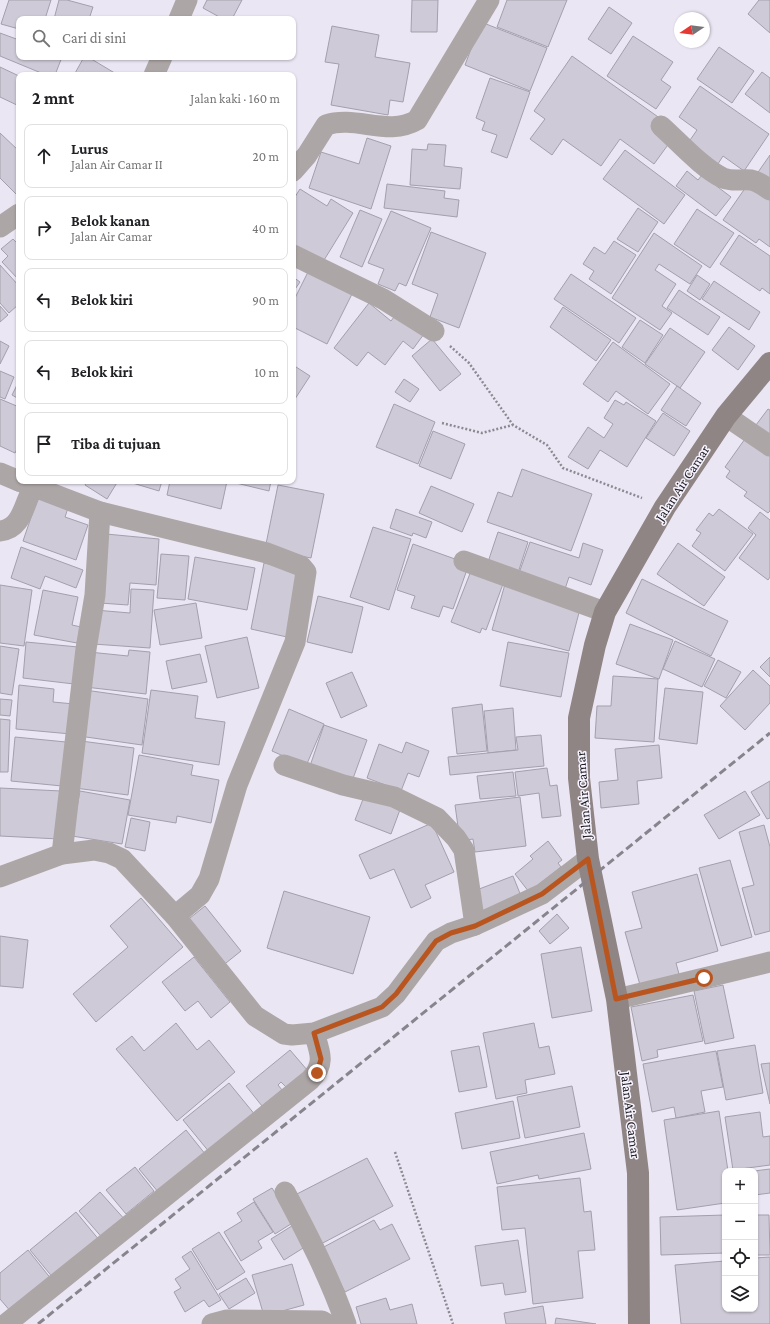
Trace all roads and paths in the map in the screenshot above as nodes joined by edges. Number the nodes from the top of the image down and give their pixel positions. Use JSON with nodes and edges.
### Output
{"nodes":[{"id":1,"x":187,"y":0,"type":"edge"},
{"id":2,"x":489,"y":0,"type":"edge"},
{"id":3,"x":180,"y":16,"type":"edge"},
{"id":4,"x":161,"y":60,"type":"edge"},
{"id":5,"x":155,"y":72,"type":"edge"},
{"id":6,"x":661,"y":126,"type":"dead end"},
{"id":7,"x":296,"y":168,"type":"edge"},
{"id":8,"x":770,"y":190,"type":"edge"},
{"id":9,"x":16,"y":216,"type":"edge"},
{"id":10,"x":0,"y":227,"type":"edge"},
{"id":11,"x":296,"y":256,"type":"edge"},
{"id":12,"x":434,"y":331,"type":"joint"},
{"id":13,"x":770,"y":363,"type":"edge"},
{"id":14,"x":726,"y":416,"type":"junction"},
{"id":15,"x":442,"y":423,"type":"dead end"},
{"id":16,"x":513,"y":426,"type":"junction"},
{"id":17,"x":770,"y":446,"type":"edge"},
{"id":18,"x":0,"y":473,"type":"edge"},
{"id":19,"x":16,"y":478,"type":"edge"},
{"id":20,"x":27,"y":484,"type":"edge"},
{"id":21,"x":32,"y":484,"type":"edge"},
{"id":22,"x":665,"y":507,"type":"junction"},
{"id":23,"x":100,"y":512,"type":"junction"},
{"id":24,"x":0,"y":531,"type":"edge"},
{"id":25,"x":464,"y":561,"type":"dead end"},
{"id":26,"x":605,"y":612,"type":"junction"},
{"id":27,"x":284,"y":764,"type":"dead end"},
{"id":28,"x":62,"y":854,"type":"junction"},
{"id":29,"x":588,"y":859,"type":"junction"},
{"id":30,"x":0,"y":877,"type":"edge"},
{"id":31,"x":175,"y":916,"type":"junction"},
{"id":32,"x":475,"y":926,"type":"junction"},
{"id":33,"x":770,"y":962,"type":"edge"},
{"id":34,"x":616,"y":999,"type":"junction"},
{"id":35,"x":314,"y":1033,"type":"junction"},
{"id":36,"x":395,"y":1152,"type":"dead end"},
{"id":37,"x":285,"y":1192,"type":"dead end"},
{"id":38,"x":6,"y":1324,"type":"edge"},
{"id":39,"x":212,"y":1324,"type":"edge"},
{"id":40,"x":327,"y":1324,"type":"edge"},
{"id":41,"x":346,"y":1324,"type":"edge"},
{"id":42,"x":453,"y":1324,"type":"edge"},
{"id":43,"x":639,"y":1324,"type":"edge"}],
"edges":[{"from":1,"to":3,"type":"street"},
{"from":2,"to":7,"type":"street"},
{"from":4,"to":5,"type":"street"},
{"from":6,"to":8,"type":"street"},
{"from":9,"to":10,"type":"street"},
{"from":11,"to":12,"type":"street"},
{"from":12,"to":16,"type":"path"},
{"from":13,"to":14,"type":"main road","name":"Jalan Air Camar"},
{"from":14,"to":17,"type":"street"},
{"from":14,"to":22,"type":"main road","name":"Jalan Air Camar"},
{"from":15,"to":16,"type":"path"},
{"from":16,"to":22,"type":"path"},
{"from":18,"to":19,"type":"street"},
{"from":20,"to":24,"type":"street"},
{"from":21,"to":23,"type":"street"},
{"from":22,"to":26,"type":"main road","name":"Jalan Air Camar"},
{"from":23,"to":28,"type":"street"},
{"from":23,"to":31,"type":"street"},
{"from":25,"to":26,"type":"street"},
{"from":26,"to":29,"type":"main road","name":"Jalan Air Camar"},
{"from":27,"to":32,"type":"street"},
{"from":28,"to":30,"type":"street"},
{"from":28,"to":31,"type":"street"},
{"from":29,"to":32,"type":"street"},
{"from":29,"to":34,"type":"main road","name":"Jalan Air Camar"},
{"from":31,"to":35,"type":"street"},
{"from":32,"to":35,"type":"street"},
{"from":33,"to":34,"type":"street"},
{"from":34,"to":43,"type":"main road","name":"Jalan Air Camar"},
{"from":35,"to":38,"type":"street"},
{"from":36,"to":42,"type":"path"},
{"from":37,"to":41,"type":"street"},
{"from":39,"to":40,"type":"street"}]}
